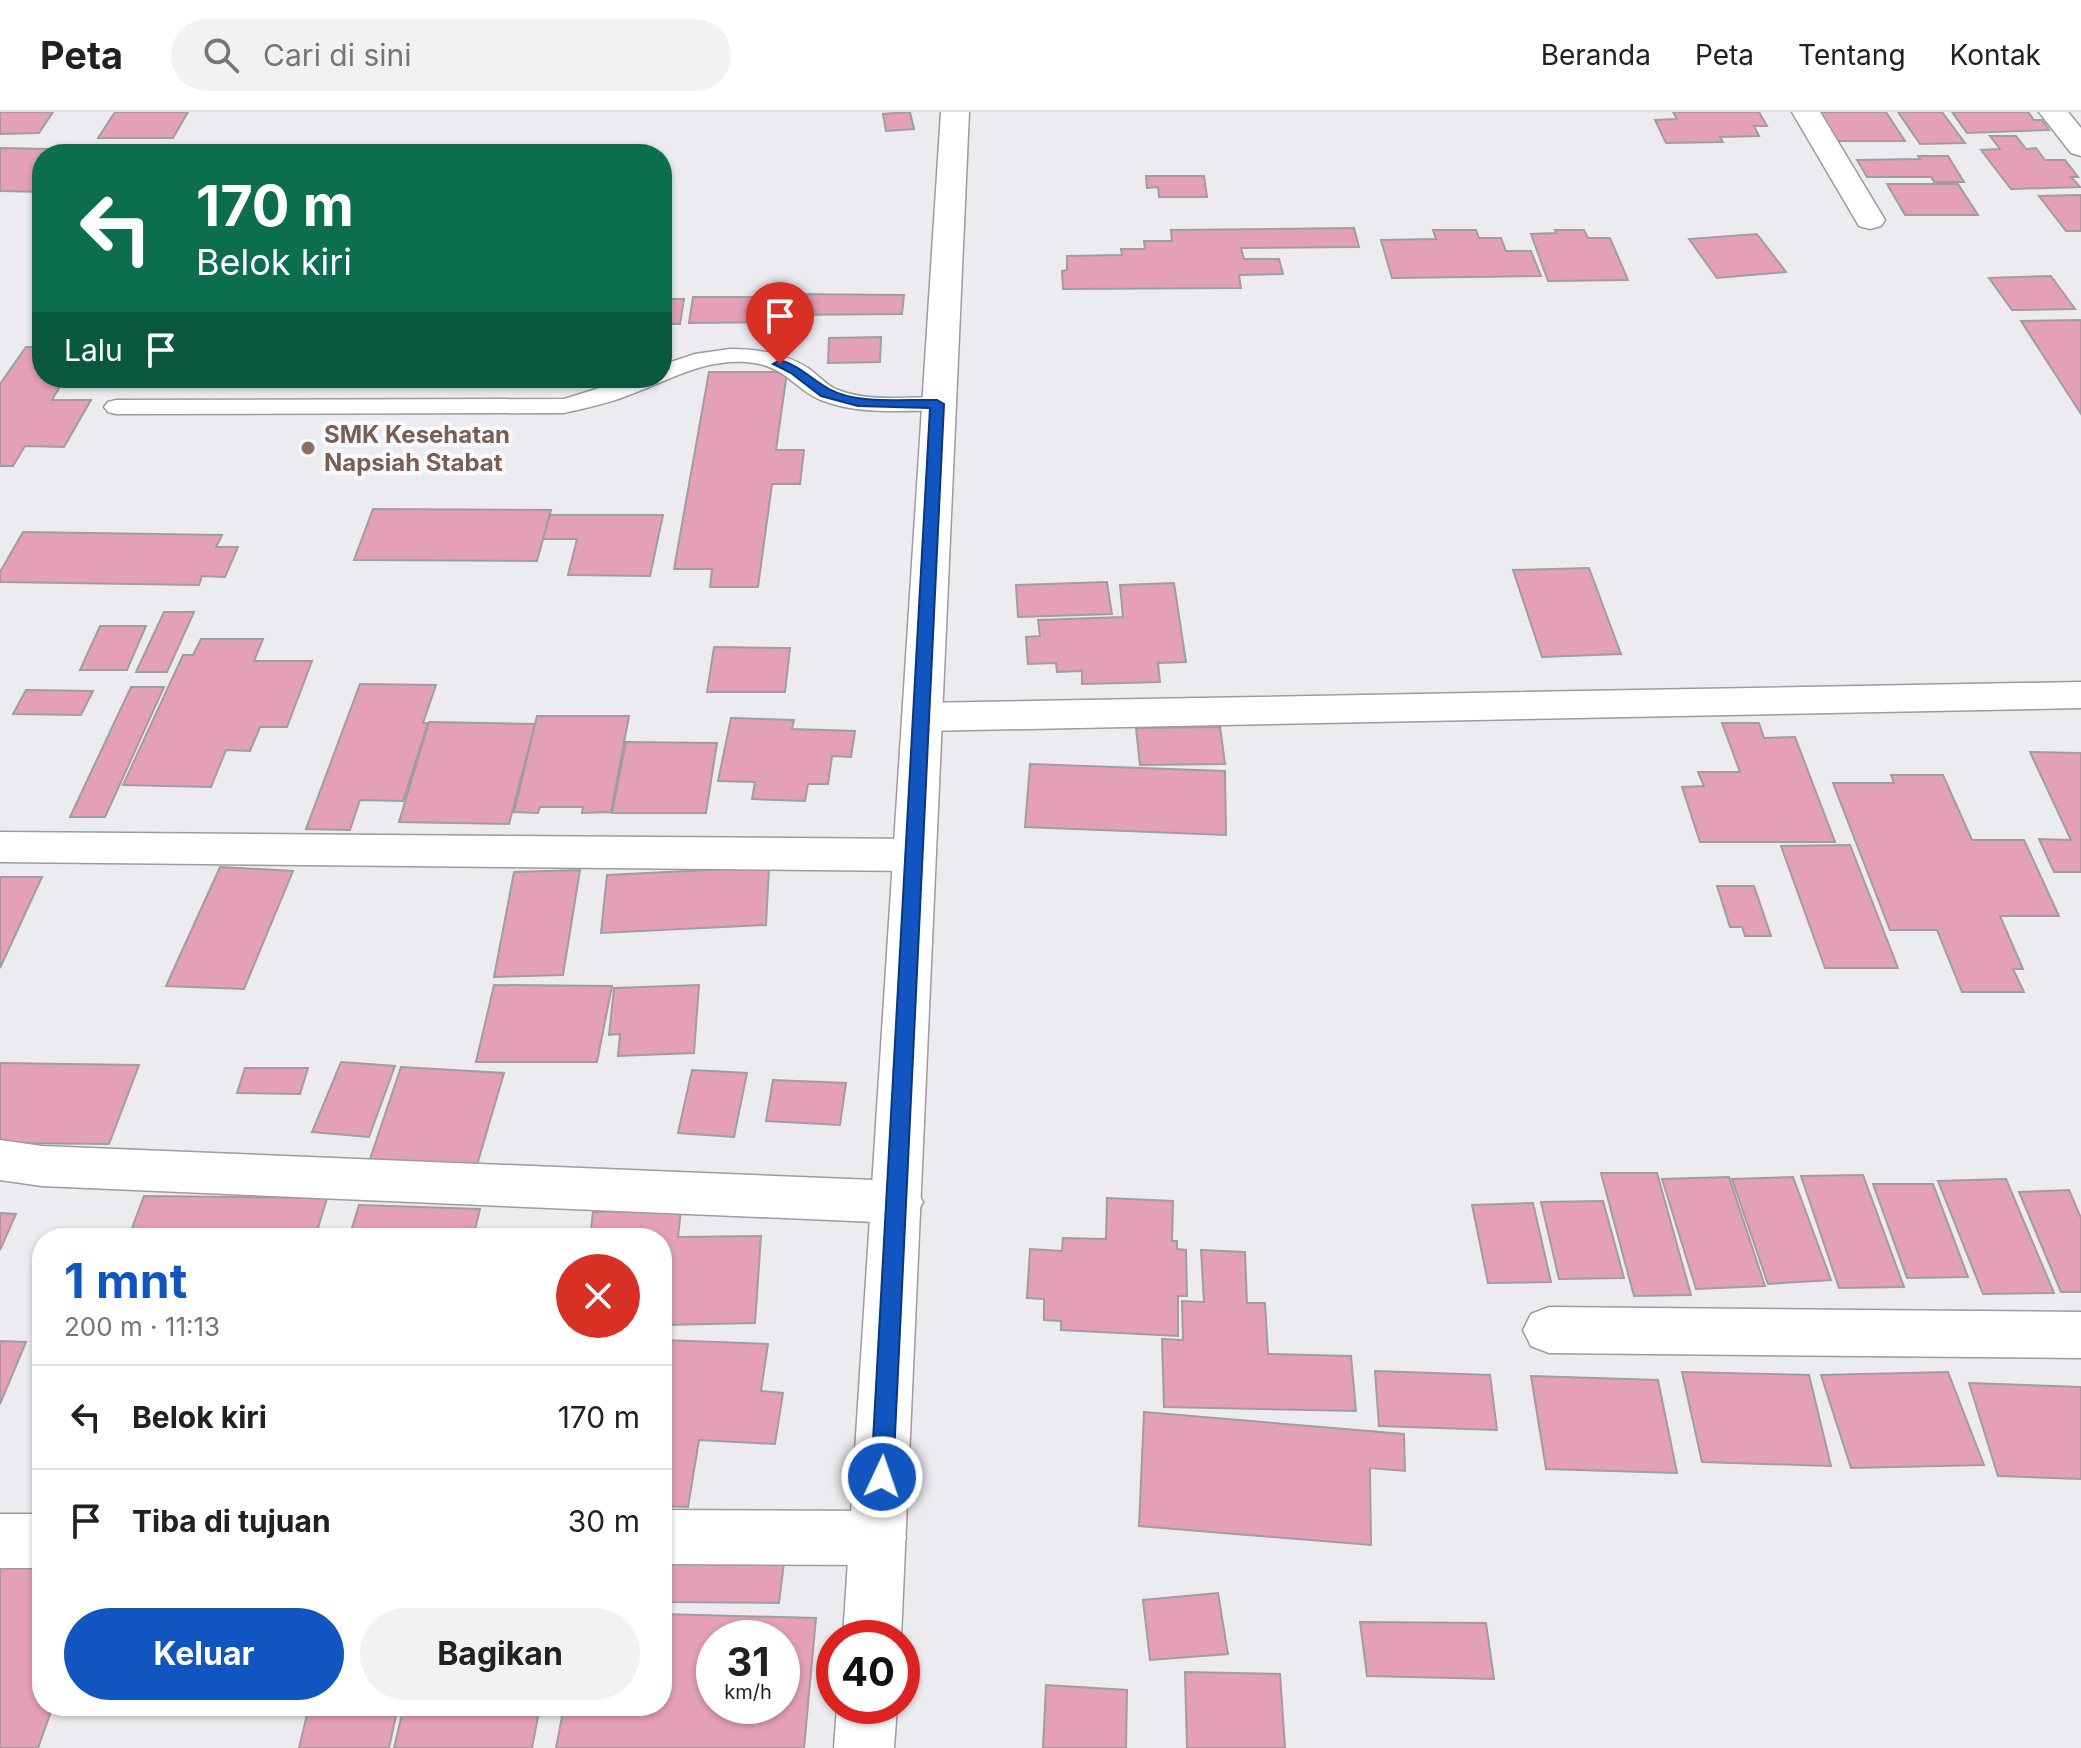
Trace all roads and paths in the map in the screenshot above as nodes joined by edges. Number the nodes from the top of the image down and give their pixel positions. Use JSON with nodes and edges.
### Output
{"nodes":[{"id":1,"x":955,"y":112,"type":"edge"},
{"id":2,"x":1806,"y":112,"type":"edge"},
{"id":3,"x":2053,"y":112,"type":"edge"},
{"id":4,"x":2081,"y":147,"type":"edge"},
{"id":5,"x":1870,"y":220,"type":"dead end"},
{"id":6,"x":672,"y":370,"type":"edge"},
{"id":7,"x":627,"y":388,"type":"edge"},
{"id":8,"x":937,"y":404,"type":"junction"},
{"id":9,"x":116,"y":407,"type":"dead end"},
{"id":10,"x":2081,"y":695,"type":"edge"},
{"id":11,"x":922,"y":717,"type":"junction"},
{"id":12,"x":0,"y":847,"type":"edge"},
{"id":13,"x":914,"y":855,"type":"junction"},
{"id":14,"x":0,"y":1160,"type":"edge"},
{"id":15,"x":898,"y":1202,"type":"junction"},
{"id":16,"x":1549,"y":1330,"type":"dead end"},
{"id":17,"x":2081,"y":1335,"type":"edge"},
{"id":18,"x":672,"y":1537,"type":"edge"},
{"id":19,"x":878,"y":1538,"type":"junction"},
{"id":20,"x":0,"y":1541,"type":"edge"},
{"id":21,"x":32,"y":1541,"type":"edge"},
{"id":22,"x":873,"y":1620,"type":"edge"},
{"id":23,"x":866,"y":1724,"type":"edge"},
{"id":24,"x":864,"y":1748,"type":"edge"}],
"edges":[{"from":1,"to":8,"type":"street"},
{"from":2,"to":5,"type":"street"},
{"from":3,"to":4,"type":"street"},
{"from":6,"to":8,"type":"lane"},
{"from":7,"to":9,"type":"lane"},
{"from":8,"to":11,"type":"street"},
{"from":10,"to":11,"type":"street"},
{"from":11,"to":13,"type":"street"},
{"from":12,"to":13,"type":"street"},
{"from":13,"to":15,"type":"street"},
{"from":14,"to":15,"type":"street"},
{"from":15,"to":19,"type":"street"},
{"from":16,"to":17,"type":"street"},
{"from":18,"to":19,"type":"street"},
{"from":19,"to":22,"type":"street"},
{"from":20,"to":21,"type":"street"},
{"from":23,"to":24,"type":"street"}]}
